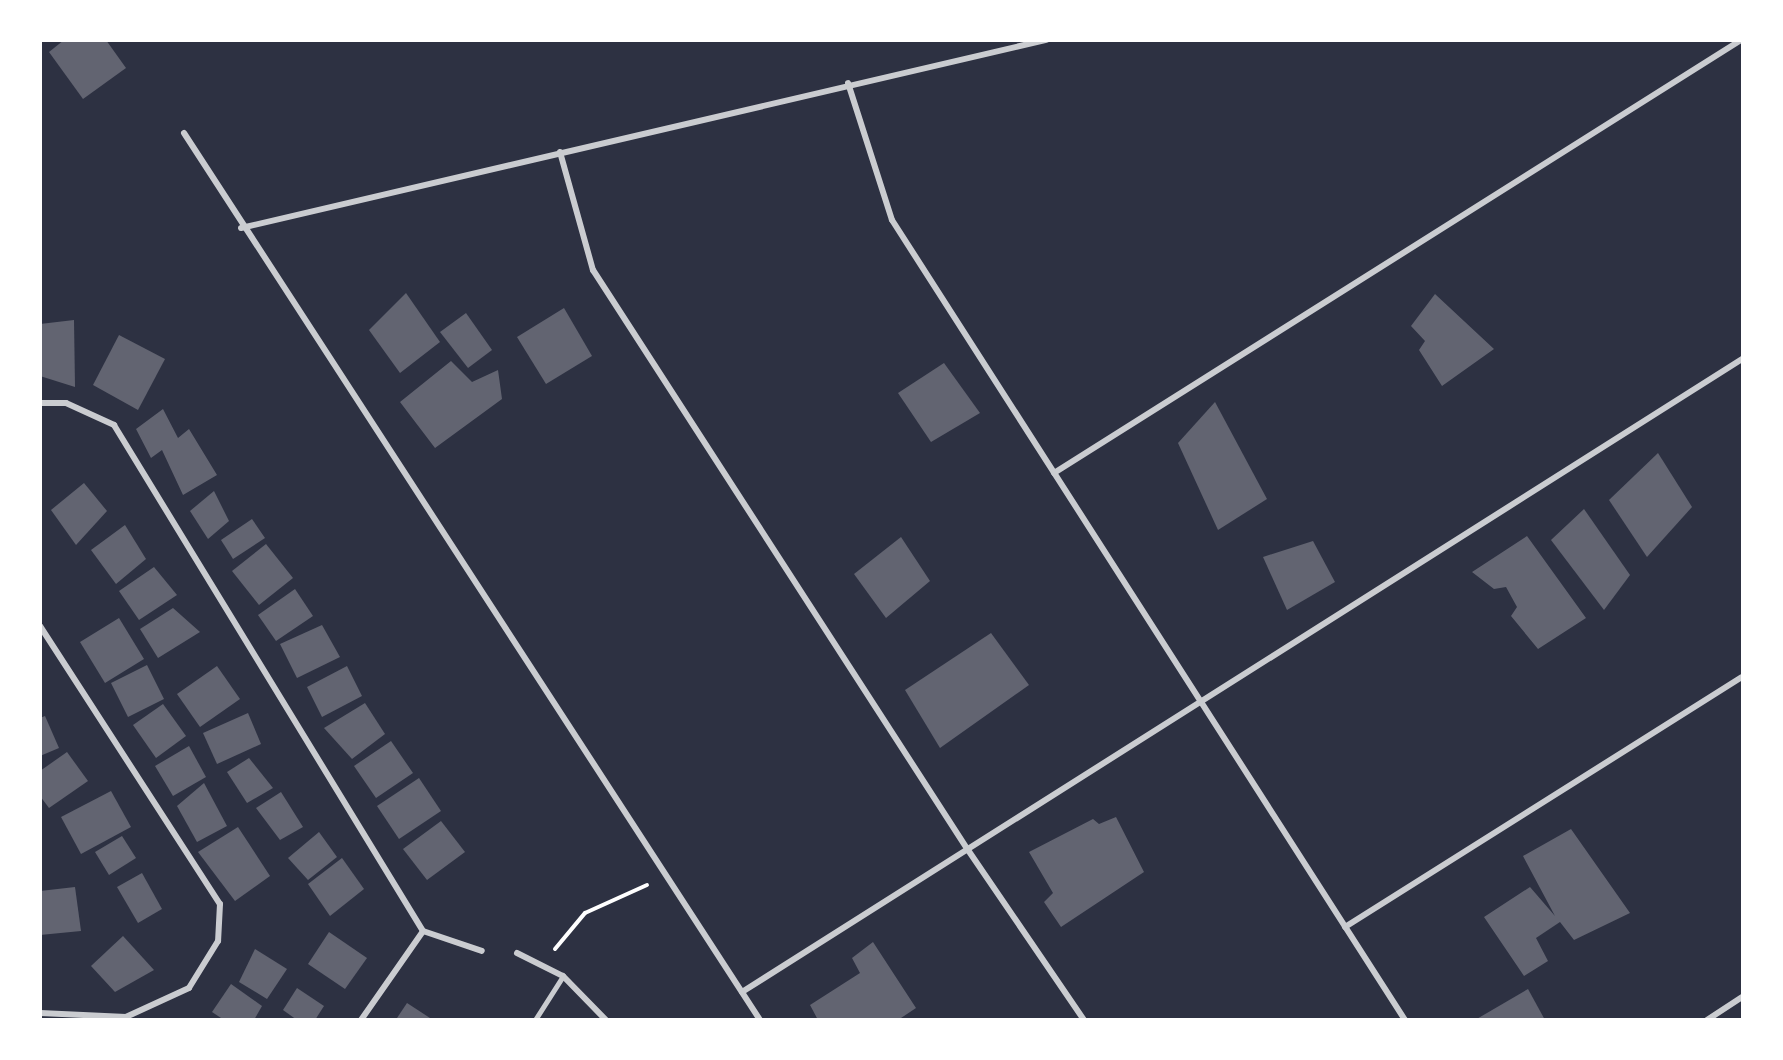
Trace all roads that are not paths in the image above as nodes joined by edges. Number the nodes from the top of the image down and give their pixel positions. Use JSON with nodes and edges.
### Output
{"nodes":[{"id":1,"x":1046,"y":40,"type":"edge"},
{"id":2,"x":1741,"y":40,"type":"edge"},
{"id":3,"x":848,"y":83,"type":"junction"},
{"id":4,"x":184,"y":133,"type":"dead end"},
{"id":5,"x":560,"y":152,"type":"junction"},
{"id":6,"x":241,"y":228,"type":"junction"},
{"id":7,"x":1743,"y":359,"type":"edge"},
{"id":8,"x":40,"y":403,"type":"edge"},
{"id":9,"x":1054,"y":473,"type":"junction"},
{"id":10,"x":40,"y":626,"type":"edge"},
{"id":11,"x":1743,"y":677,"type":"edge"},
{"id":12,"x":1203,"y":701,"type":"junction"},
{"id":13,"x":968,"y":850,"type":"junction"},
{"id":14,"x":1345,"y":927,"type":"junction"},
{"id":15,"x":423,"y":931,"type":"junction"},
{"id":16,"x":482,"y":951,"type":"dead end"},
{"id":17,"x":517,"y":954,"type":"dead end"},
{"id":18,"x":564,"y":976,"type":"junction"},
{"id":19,"x":742,"y":992,"type":"junction"},
{"id":20,"x":1743,"y":997,"type":"edge"},
{"id":21,"x":40,"y":1013,"type":"edge"},
{"id":22,"x":126,"y":1018,"type":"edge"},
{"id":23,"x":361,"y":1020,"type":"edge"},
{"id":24,"x":535,"y":1020,"type":"edge"},
{"id":25,"x":606,"y":1020,"type":"edge"},
{"id":26,"x":760,"y":1020,"type":"edge"},
{"id":27,"x":1084,"y":1020,"type":"edge"},
{"id":28,"x":1405,"y":1020,"type":"edge"},
{"id":29,"x":1707,"y":1020,"type":"edge"}],
"edges":[{"from":1,"to":3,"type":"street"},
{"from":2,"to":9,"type":"street"},
{"from":3,"to":5,"type":"street"},
{"from":3,"to":9,"type":"street"},
{"from":4,"to":6,"type":"street"},
{"from":5,"to":6,"type":"street"},
{"from":5,"to":13,"type":"street"},
{"from":6,"to":19,"type":"street"},
{"from":7,"to":12,"type":"street"},
{"from":8,"to":15,"type":"street"},
{"from":9,"to":12,"type":"street"},
{"from":10,"to":22,"type":"street"},
{"from":11,"to":14,"type":"street"},
{"from":12,"to":13,"type":"street"},
{"from":12,"to":14,"type":"street"},
{"from":13,"to":19,"type":"street"},
{"from":13,"to":27,"type":"street"},
{"from":14,"to":28,"type":"street"},
{"from":15,"to":16,"type":"street"},
{"from":15,"to":23,"type":"street"},
{"from":17,"to":18,"type":"street"},
{"from":18,"to":24,"type":"lane"},
{"from":18,"to":25,"type":"street"},
{"from":19,"to":26,"type":"street"},
{"from":20,"to":29,"type":"street"},
{"from":21,"to":22,"type":"street"}]}
